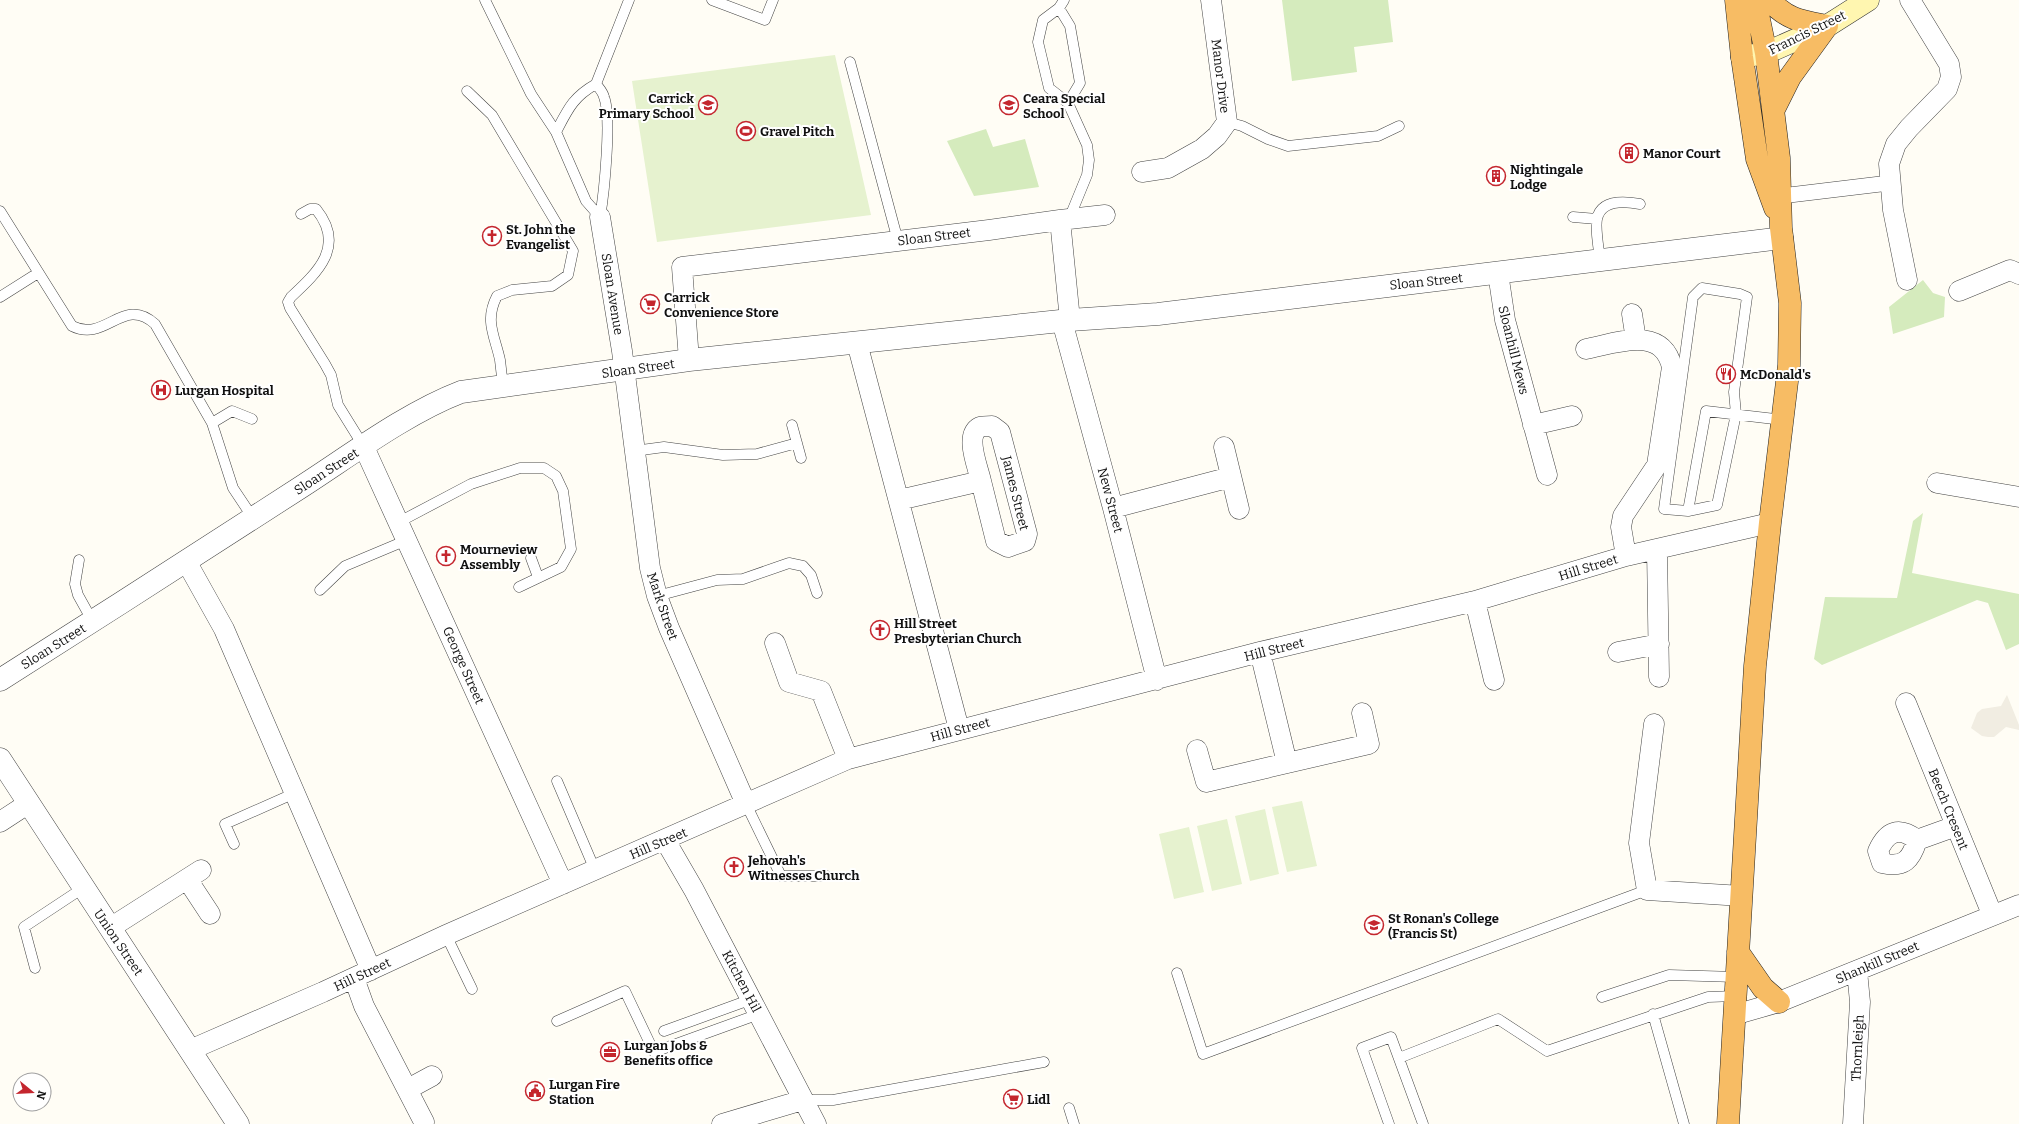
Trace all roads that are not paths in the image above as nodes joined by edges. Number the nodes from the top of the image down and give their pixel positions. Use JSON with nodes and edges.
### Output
{"nodes":[{"id":1,"x":485,"y":0,"type":"edge"},
{"id":2,"x":629,"y":0,"type":"edge"},
{"id":3,"x":712,"y":0,"type":"edge"},
{"id":4,"x":773,"y":0,"type":"edge"},
{"id":5,"x":1211,"y":0,"type":"edge"},
{"id":6,"x":1736,"y":0,"type":"edge"},
{"id":7,"x":1755,"y":0,"type":"edge"},
{"id":8,"x":1769,"y":0,"type":"edge"},
{"id":9,"x":1868,"y":0,"type":"edge"},
{"id":10,"x":1910,"y":0,"type":"edge"},
{"id":11,"x":737,"y":4,"type":"edge"},
{"id":12,"x":1061,"y":4,"type":"edge"},
{"id":13,"x":1826,"y":26,"type":"junction"},
{"id":14,"x":1766,"y":53,"type":"junction"},
{"id":15,"x":1742,"y":57,"type":"junction"},
{"id":16,"x":850,"y":62,"type":"dead end"},
{"id":17,"x":596,"y":84,"type":"junction"},
{"id":18,"x":467,"y":91,"type":"dead end"},
{"id":19,"x":1068,"y":103,"type":"junction"},
{"id":20,"x":1774,"y":109,"type":"junction"},
{"id":21,"x":1227,"y":122,"type":"junction"},
{"id":22,"x":1399,"y":126,"type":"dead end"},
{"id":23,"x":556,"y":132,"type":"junction"},
{"id":24,"x":1142,"y":172,"type":"dead end"},
{"id":25,"x":1889,"y":183,"type":"junction"},
{"id":26,"x":1781,"y":196,"type":"junction"},
{"id":27,"x":1640,"y":204,"type":"dead end"},
{"id":28,"x":0,"y":211,"type":"edge"},
{"id":29,"x":301,"y":214,"type":"dead end"},
{"id":30,"x":1104,"y":215,"type":"dead end"},
{"id":31,"x":600,"y":217,"type":"junction"},
{"id":32,"x":1572,"y":217,"type":"dead end"},
{"id":33,"x":1064,"y":219,"type":"junction"},
{"id":34,"x":1597,"y":219,"type":"junction"},
{"id":35,"x":1782,"y":233,"type":"junction"},
{"id":36,"x":898,"y":241,"type":"junction"},
{"id":37,"x":1600,"y":260,"type":"junction"},
{"id":38,"x":38,"y":273,"type":"junction"},
{"id":39,"x":1498,"y":273,"type":"junction"},
{"id":40,"x":1911,"y":273,"type":"dead end"},
{"id":41,"x":2019,"y":274,"type":"edge"},
{"id":42,"x":1959,"y":290,"type":"dead end"},
{"id":43,"x":0,"y":298,"type":"edge"},
{"id":44,"x":1632,"y":314,"type":"dead end"},
{"id":45,"x":1066,"y":321,"type":"junction"},
{"id":46,"x":1636,"y":340,"type":"junction"},
{"id":47,"x":857,"y":343,"type":"junction"},
{"id":48,"x":1586,"y":349,"type":"dead end"},
{"id":49,"x":688,"y":360,"type":"junction"},
{"id":50,"x":624,"y":370,"type":"junction"},
{"id":51,"x":503,"y":386,"type":"junction"},
{"id":52,"x":1736,"y":414,"type":"junction"},
{"id":53,"x":1572,"y":416,"type":"dead end"},
{"id":54,"x":252,"y":419,"type":"dead end"},
{"id":55,"x":1783,"y":420,"type":"junction"},
{"id":56,"x":212,"y":423,"type":"junction"},
{"id":57,"x":792,"y":424,"type":"dead end"},
{"id":58,"x":1533,"y":425,"type":"junction"},
{"id":59,"x":797,"y":443,"type":"junction"},
{"id":60,"x":364,"y":447,"type":"junction"},
{"id":61,"x":1224,"y":447,"type":"dead end"},
{"id":62,"x":634,"y":451,"type":"junction"},
{"id":63,"x":801,"y":458,"type":"dead end"},
{"id":64,"x":1547,"y":475,"type":"dead end"},
{"id":65,"x":1231,"y":477,"type":"junction"},
{"id":66,"x":981,"y":481,"type":"junction"},
{"id":67,"x":1937,"y":482,"type":"dead end"},
{"id":68,"x":2019,"y":497,"type":"edge"},
{"id":69,"x":899,"y":500,"type":"junction"},
{"id":70,"x":1113,"y":508,"type":"junction"},
{"id":71,"x":1239,"y":509,"type":"dead end"},
{"id":72,"x":1688,"y":511,"type":"junction"},
{"id":73,"x":253,"y":518,"type":"junction"},
{"id":74,"x":399,"y":522,"type":"junction"},
{"id":75,"x":1770,"y":523,"type":"junction"},
{"id":76,"x":407,"y":540,"type":"junction"},
{"id":77,"x":1657,"y":549,"type":"junction"},
{"id":78,"x":1626,"y":556,"type":"junction"},
{"id":79,"x":531,"y":558,"type":"dead end"},
{"id":80,"x":79,"y":560,"type":"dead end"},
{"id":81,"x":186,"y":561,"type":"junction"},
{"id":82,"x":538,"y":577,"type":"junction"},
{"id":83,"x":519,"y":587,"type":"dead end"},
{"id":84,"x":320,"y":590,"type":"dead end"},
{"id":85,"x":817,"y":593,"type":"dead end"},
{"id":86,"x":657,"y":596,"type":"junction"},
{"id":87,"x":1475,"y":601,"type":"junction"},
{"id":88,"x":93,"y":622,"type":"junction"},
{"id":89,"x":775,"y":643,"type":"dead end"},
{"id":90,"x":1659,"y":644,"type":"junction"},
{"id":91,"x":1260,"y":652,"type":"junction"},
{"id":92,"x":1618,"y":652,"type":"dead end"},
{"id":93,"x":1659,"y":677,"type":"dead end"},
{"id":94,"x":0,"y":680,"type":"edge"},
{"id":95,"x":1157,"y":680,"type":"junction"},
{"id":96,"x":1494,"y":680,"type":"dead end"},
{"id":97,"x":1906,"y":703,"type":"dead end"},
{"id":98,"x":1362,"y":713,"type":"dead end"},
{"id":99,"x":1654,"y":724,"type":"dead end"},
{"id":100,"x":959,"y":729,"type":"junction"},
{"id":101,"x":1197,"y":750,"type":"dead end"},
{"id":102,"x":0,"y":758,"type":"edge"},
{"id":103,"x":848,"y":759,"type":"junction"},
{"id":104,"x":1287,"y":763,"type":"junction"},
{"id":105,"x":557,"y":781,"type":"dead end"},
{"id":106,"x":295,"y":794,"type":"junction"},
{"id":107,"x":29,"y":803,"type":"junction"},
{"id":108,"x":746,"y":804,"type":"junction"},
{"id":109,"x":0,"y":822,"type":"edge"},
{"id":110,"x":1956,"y":826,"type":"junction"},
{"id":111,"x":665,"y":840,"type":"junction"},
{"id":112,"x":1917,"y":840,"type":"dead end"},
{"id":113,"x":234,"y":844,"type":"dead end"},
{"id":114,"x":595,"y":870,"type":"junction"},
{"id":115,"x":827,"y":876,"type":"dead end"},
{"id":116,"x":563,"y":884,"type":"junction"},
{"id":117,"x":83,"y":888,"type":"junction"},
{"id":118,"x":1647,"y":890,"type":"junction"},
{"id":119,"x":1742,"y":896,"type":"junction"},
{"id":120,"x":2019,"y":904,"type":"edge"},
{"id":121,"x":210,"y":914,"type":"dead end"},
{"id":122,"x":1992,"y":914,"type":"junction"},
{"id":123,"x":110,"y":928,"type":"junction"},
{"id":124,"x":446,"y":935,"type":"junction"},
{"id":125,"x":1738,"y":952,"type":"junction"},
{"id":126,"x":35,"y":968,"type":"dead end"},
{"id":127,"x":1857,"y":971,"type":"junction"},
{"id":128,"x":1177,"y":973,"type":"dead end"},
{"id":129,"x":363,"y":974,"type":"junction"},
{"id":130,"x":472,"y":989,"type":"dead end"},
{"id":131,"x":1736,"y":996,"type":"junction"},
{"id":132,"x":1602,"y":997,"type":"dead end"},
{"id":133,"x":1779,"y":1002,"type":"junction"},
{"id":134,"x":755,"y":1007,"type":"junction"},
{"id":135,"x":1653,"y":1014,"type":"junction"},
{"id":136,"x":557,"y":1021,"type":"dead end"},
{"id":137,"x":664,"y":1031,"type":"dead end"},
{"id":138,"x":190,"y":1050,"type":"junction"},
{"id":139,"x":1399,"y":1058,"type":"junction"},
{"id":140,"x":1044,"y":1062,"type":"dead end"},
{"id":141,"x":432,"y":1076,"type":"dead end"},
{"id":142,"x":408,"y":1089,"type":"junction"},
{"id":143,"x":803,"y":1100,"type":"junction"},
{"id":144,"x":1069,"y":1108,"type":"dead end"},
{"id":145,"x":424,"y":1122,"type":"dead end"},
{"id":146,"x":238,"y":1124,"type":"edge"},
{"id":147,"x":722,"y":1124,"type":"edge"},
{"id":148,"x":816,"y":1124,"type":"edge"},
{"id":149,"x":1074,"y":1124,"type":"edge"},
{"id":150,"x":1389,"y":1124,"type":"edge"},
{"id":151,"x":1423,"y":1124,"type":"edge"},
{"id":152,"x":1684,"y":1124,"type":"edge"},
{"id":153,"x":1728,"y":1124,"type":"edge"},
{"id":154,"x":1853,"y":1124,"type":"edge"}],
"edges":[{"from":1,"to":23,"type":"lane"},
{"from":2,"to":17,"type":"lane"},
{"from":3,"to":11,"type":"lane"},
{"from":4,"to":11,"type":"lane"},
{"from":5,"to":21,"type":"street","name":"Manor Drive"},
{"from":6,"to":15,"type":"highway"},
{"from":7,"to":14,"type":"highway"},
{"from":8,"to":13,"type":"highway"},
{"from":9,"to":13,"type":"main road","name":"Francis Street"},
{"from":10,"to":25,"type":"street"},
{"from":12,"to":19,"type":"lane"},
{"from":12,"to":19,"type":"lane"},
{"from":13,"to":14,"type":"main road","name":"Francis Street"},
{"from":13,"to":20,"type":"highway"},
{"from":14,"to":15,"type":"main road","name":"Francis Street"},
{"from":14,"to":20,"type":"highway"},
{"from":15,"to":35,"type":"highway"},
{"from":16,"to":36,"type":"lane"},
{"from":17,"to":23,"type":"lane"},
{"from":17,"to":31,"type":"lane"},
{"from":18,"to":51,"type":"lane"},
{"from":19,"to":33,"type":"lane"},
{"from":20,"to":26,"type":"highway"},
{"from":21,"to":22,"type":"lane"},
{"from":21,"to":24,"type":"street","name":"Manor Drive"},
{"from":23,"to":31,"type":"lane"},
{"from":25,"to":26,"type":"street"},
{"from":25,"to":40,"type":"street"},
{"from":26,"to":35,"type":"highway"},
{"from":27,"to":34,"type":"lane"},
{"from":28,"to":38,"type":"lane"},
{"from":29,"to":60,"type":"lane"},
{"from":30,"to":33,"type":"street","name":"Sloan Street"},
{"from":31,"to":50,"type":"street","name":"Sloan Avenue"},
{"from":32,"to":34,"type":"lane"},
{"from":33,"to":36,"type":"street","name":"Sloan Street"},
{"from":33,"to":45,"type":"street"},
{"from":34,"to":37,"type":"lane"},
{"from":35,"to":37,"type":"street","name":"Sloan Street"},
{"from":35,"to":55,"type":"highway"},
{"from":36,"to":49,"type":"street","name":"Sloan Street"},
{"from":37,"to":39,"type":"street","name":"Sloan Street"},
{"from":38,"to":43,"type":"lane"},
{"from":38,"to":56,"type":"lane"},
{"from":39,"to":45,"type":"street","name":"Sloan Street"},
{"from":39,"to":58,"type":"street","name":"Sloanhill Mews"},
{"from":41,"to":42,"type":"street"},
{"from":44,"to":46,"type":"street"},
{"from":45,"to":47,"type":"street","name":"Sloan Street"},
{"from":45,"to":70,"type":"street","name":"New Street"},
{"from":46,"to":48,"type":"street"},
{"from":46,"to":78,"type":"street"},
{"from":47,"to":49,"type":"street","name":"Sloan Street"},
{"from":47,"to":69,"type":"street"},
{"from":49,"to":50,"type":"street","name":"Sloan Street"},
{"from":50,"to":51,"type":"street","name":"Sloan Street"},
{"from":50,"to":62,"type":"street","name":"Mark Street"},
{"from":51,"to":60,"type":"street","name":"Sloan Street"},
{"from":52,"to":55,"type":"lane"},
{"from":52,"to":72,"type":"lane"},
{"from":52,"to":72,"type":"lane"},
{"from":52,"to":72,"type":"lane"},
{"from":53,"to":58,"type":"street"},
{"from":54,"to":56,"type":"lane"},
{"from":55,"to":75,"type":"highway"},
{"from":56,"to":73,"type":"lane"},
{"from":57,"to":59,"type":"lane"},
{"from":58,"to":64,"type":"street","name":"Sloanhill Mews"},
{"from":59,"to":62,"type":"lane"},
{"from":59,"to":63,"type":"lane"},
{"from":60,"to":73,"type":"street","name":"Sloan Street"},
{"from":60,"to":74,"type":"street","name":"George Street"},
{"from":61,"to":65,"type":"street"},
{"from":62,"to":86,"type":"street","name":"Mark Street"},
{"from":65,"to":70,"type":"street"},
{"from":65,"to":71,"type":"street"},
{"from":66,"to":66,"type":"street","name":"James Street"},
{"from":66,"to":69,"type":"street"},
{"from":67,"to":68,"type":"street"},
{"from":69,"to":100,"type":"street"},
{"from":70,"to":95,"type":"street","name":"New Street"},
{"from":73,"to":81,"type":"street","name":"Sloan Street"},
{"from":74,"to":76,"type":"street","name":"George Street"},
{"from":74,"to":82,"type":"lane"},
{"from":75,"to":77,"type":"street","name":"Hill Street"},
{"from":75,"to":119,"type":"highway"},
{"from":76,"to":84,"type":"lane"},
{"from":76,"to":116,"type":"street","name":"George Street"},
{"from":77,"to":78,"type":"street","name":"Hill Street"},
{"from":77,"to":90,"type":"street"},
{"from":78,"to":87,"type":"street","name":"Hill Street"},
{"from":79,"to":82,"type":"lane"},
{"from":80,"to":88,"type":"lane"},
{"from":81,"to":88,"type":"street","name":"Sloan Street"},
{"from":81,"to":106,"type":"street"},
{"from":82,"to":83,"type":"lane"},
{"from":85,"to":86,"type":"lane"},
{"from":86,"to":108,"type":"street","name":"Mark Street"},
{"from":87,"to":91,"type":"street","name":"Hill Street"},
{"from":87,"to":96,"type":"street"},
{"from":88,"to":94,"type":"street","name":"Sloan Street"},
{"from":89,"to":103,"type":"street"},
{"from":90,"to":92,"type":"street"},
{"from":90,"to":93,"type":"street"},
{"from":91,"to":95,"type":"street","name":"Hill Street"},
{"from":91,"to":104,"type":"street"},
{"from":95,"to":100,"type":"street","name":"Hill Street"},
{"from":97,"to":110,"type":"street","name":"Beech Cresent"},
{"from":98,"to":104,"type":"street"},
{"from":99,"to":118,"type":"street"},
{"from":100,"to":103,"type":"street","name":"Hill Street"},
{"from":101,"to":104,"type":"street"},
{"from":102,"to":107,"type":"street","name":"Union Street"},
{"from":103,"to":108,"type":"street","name":"Hill Street"},
{"from":105,"to":114,"type":"lane"},
{"from":106,"to":113,"type":"lane"},
{"from":106,"to":129,"type":"street"},
{"from":107,"to":109,"type":"street"},
{"from":107,"to":117,"type":"street","name":"Union Street"},
{"from":108,"to":111,"type":"street","name":"Hill Street"},
{"from":108,"to":115,"type":"lane"},
{"from":110,"to":112,"type":"street"},
{"from":110,"to":122,"type":"street","name":"Beech Cresent"},
{"from":111,"to":114,"type":"street","name":"Hill Street"},
{"from":111,"to":134,"type":"street","name":"Kitchen Hil"},
{"from":114,"to":116,"type":"street","name":"Hill Street"},
{"from":116,"to":124,"type":"street","name":"Hill Street"},
{"from":117,"to":123,"type":"street","name":"Union Street"},
{"from":117,"to":126,"type":"lane"},
{"from":118,"to":119,"type":"street"},
{"from":118,"to":128,"type":"lane"},
{"from":119,"to":125,"type":"highway"},
{"from":120,"to":122,"type":"street","name":"Shankill Street"},
{"from":121,"to":123,"type":"street"},
{"from":122,"to":127,"type":"street","name":"Shankill Street"},
{"from":123,"to":138,"type":"street","name":"Union Street"},
{"from":124,"to":129,"type":"street","name":"Hill Street"},
{"from":124,"to":130,"type":"lane"},
{"from":125,"to":131,"type":"highway"},
{"from":125,"to":133,"type":"highway"},
{"from":127,"to":133,"type":"street","name":"Shankill Street"},
{"from":127,"to":154,"type":"street","name":"Thornleigh"},
{"from":129,"to":138,"type":"street","name":"Hill Street"},
{"from":129,"to":142,"type":"street"},
{"from":131,"to":132,"type":"lane"},
{"from":131,"to":133,"type":"street","name":"Shankill Street"},
{"from":131,"to":135,"type":"lane"},
{"from":131,"to":153,"type":"highway"},
{"from":134,"to":136,"type":"lane"},
{"from":134,"to":137,"type":"lane"},
{"from":134,"to":143,"type":"street","name":"Kitchen Hil"},
{"from":135,"to":139,"type":"lane"},
{"from":135,"to":152,"type":"lane"},
{"from":138,"to":146,"type":"street","name":"Union Street"},
{"from":139,"to":150,"type":"lane"},
{"from":139,"to":151,"type":"lane"},
{"from":140,"to":143,"type":"lane"},
{"from":141,"to":142,"type":"street"},
{"from":142,"to":145,"type":"street"},
{"from":143,"to":147,"type":"street"},
{"from":143,"to":148,"type":"street","name":"Kitchen Hil"},
{"from":144,"to":149,"type":"lane"}]}
